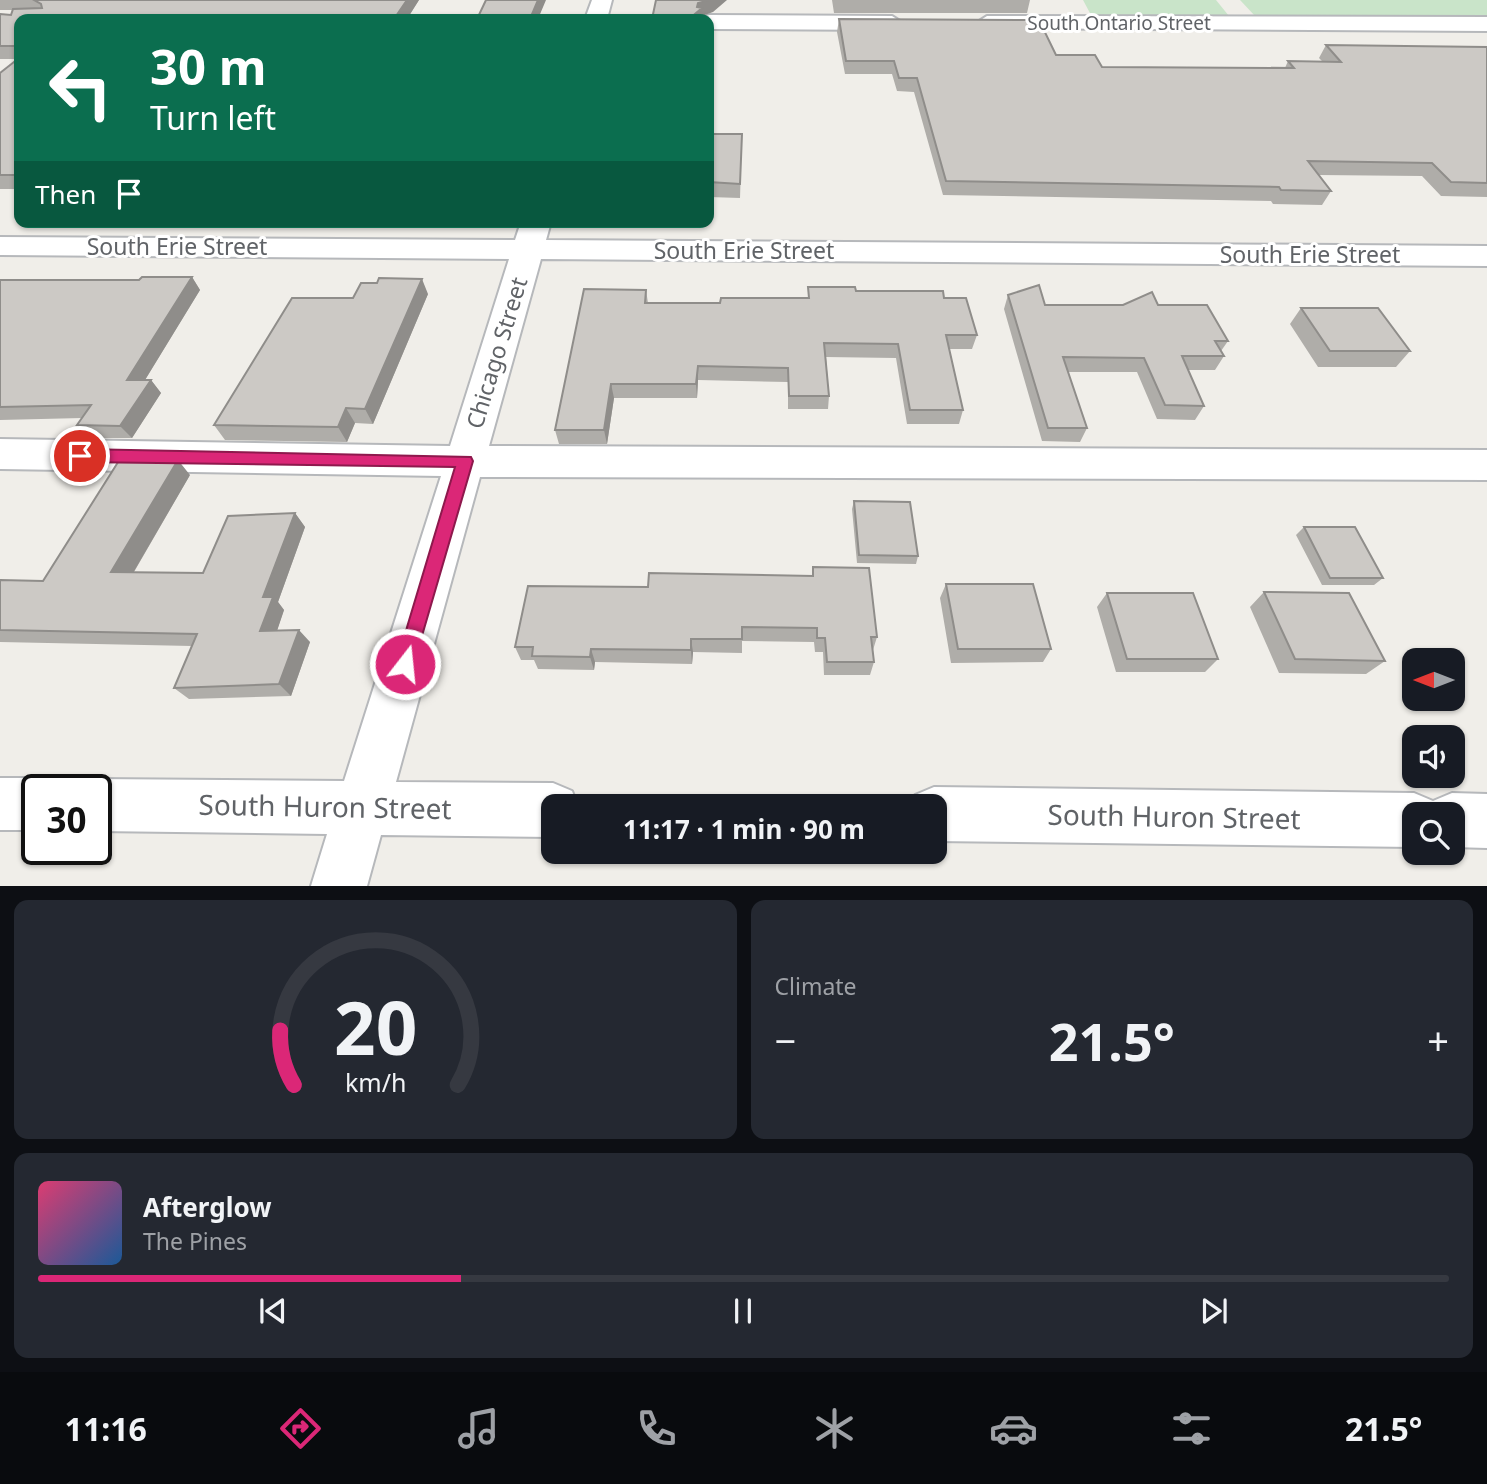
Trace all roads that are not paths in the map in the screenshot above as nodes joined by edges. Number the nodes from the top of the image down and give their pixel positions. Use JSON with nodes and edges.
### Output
{"nodes":[{"id":1,"x":1229,"y":0,"type":"edge"},
{"id":2,"x":714,"y":22,"type":"edge"},
{"id":3,"x":918,"y":23,"type":"edge"},
{"id":4,"x":959,"y":23,"type":"edge"},
{"id":5,"x":1249,"y":24,"type":"junction"},
{"id":6,"x":1487,"y":24,"type":"edge"},
{"id":7,"x":532,"y":236,"type":"edge"},
{"id":8,"x":0,"y":246,"type":"edge"},
{"id":9,"x":1487,"y":256,"type":"edge"},
{"id":10,"x":0,"y":454,"type":"edge"},
{"id":11,"x":465,"y":461,"type":"junction"},
{"id":12,"x":1487,"y":465,"type":"edge"},
{"id":13,"x":0,"y":804,"type":"edge"},
{"id":14,"x":21,"y":804,"type":"edge"},
{"id":15,"x":112,"y":805,"type":"edge"},
{"id":16,"x":363,"y":808,"type":"junction"},
{"id":17,"x":541,"y":810,"type":"edge"},
{"id":18,"x":947,"y":814,"type":"edge"},
{"id":19,"x":1402,"y":820,"type":"edge"},
{"id":20,"x":1465,"y":820,"type":"edge"},
{"id":21,"x":1487,"y":821,"type":"edge"},
{"id":22,"x":339,"y":886,"type":"edge"}],
"edges":[{"from":1,"to":5,"type":"street"},
{"from":2,"to":3,"type":"street"},
{"from":4,"to":5,"type":"street","name":"South Ontario Street"},
{"from":5,"to":6,"type":"street","name":"South Ontario Street"},
{"from":7,"to":8,"type":"street","name":"South Erie Street"},
{"from":7,"to":9,"type":"street","name":"South Erie Street"},
{"from":7,"to":11,"type":"street","name":"Chicago Street"},
{"from":10,"to":11,"type":"street"},
{"from":11,"to":12,"type":"street"},
{"from":11,"to":16,"type":"street","name":"Chicago Street"},
{"from":13,"to":14,"type":"street"},
{"from":15,"to":16,"type":"street","name":"South Huron Street"},
{"from":16,"to":17,"type":"street","name":"South Huron Street"},
{"from":16,"to":22,"type":"street","name":"Chicago Street"},
{"from":18,"to":19,"type":"street","name":"South Huron Street"},
{"from":20,"to":21,"type":"street"}]}
